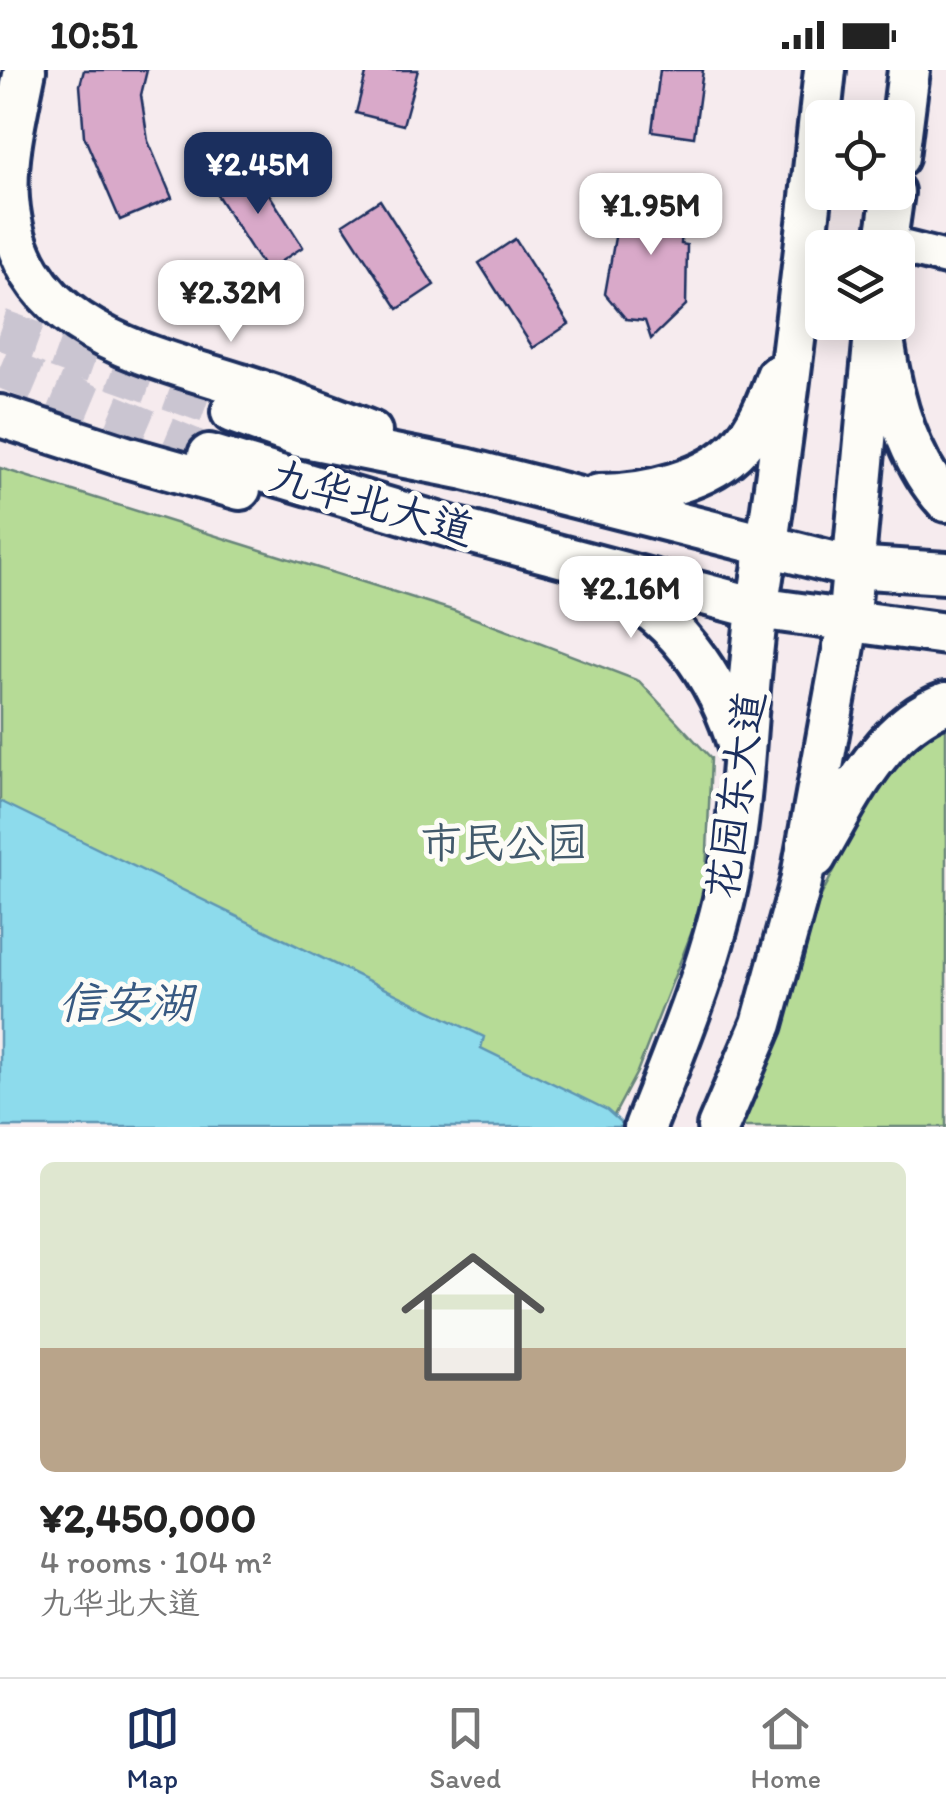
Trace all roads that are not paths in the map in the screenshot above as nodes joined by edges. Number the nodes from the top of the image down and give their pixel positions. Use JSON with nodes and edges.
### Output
{"nodes":[{"id":1,"x":24,"y":70,"type":"edge"},
{"id":2,"x":825,"y":70,"type":"edge"},
{"id":3,"x":909,"y":70,"type":"edge"},
{"id":4,"x":905,"y":100,"type":"edge"},
{"id":5,"x":915,"y":252,"type":"edge"},
{"id":6,"x":946,"y":258,"type":"edge"},
{"id":7,"x":794,"y":330,"type":"junction"},
{"id":8,"x":876,"y":340,"type":"edge"},
{"id":9,"x":882,"y":340,"type":"edge"},
{"id":10,"x":232,"y":412,"type":"tunnel mouth"},
{"id":11,"x":0,"y":416,"type":"edge"},
{"id":12,"x":209,"y":454,"type":"tunnel mouth"},
{"id":13,"x":465,"y":470,"type":"junction"},
{"id":14,"x":562,"y":495,"type":"junction"},
{"id":15,"x":946,"y":502,"type":"edge"},
{"id":16,"x":454,"y":528,"type":"junction"},
{"id":17,"x":497,"y":538,"type":"junction"},
{"id":18,"x":768,"y":548,"type":"junction"},
{"id":19,"x":851,"y":567,"type":"junction"},
{"id":20,"x":946,"y":573,"type":"edge"},
{"id":21,"x":758,"y":608,"type":"junction"},
{"id":22,"x":848,"y":624,"type":"junction"},
{"id":23,"x":946,"y":634,"type":"edge"},
{"id":24,"x":946,"y":703,"type":"edge"},
{"id":25,"x":746,"y":771,"type":"junction"},
{"id":26,"x":801,"y":882,"type":"junction"},
{"id":27,"x":645,"y":1127,"type":"edge"},
{"id":28,"x":718,"y":1127,"type":"edge"}],
"edges":[{"from":1,"to":13,"type":"main road"},
{"from":2,"to":7,"type":"main road","name":"花园东大道"},
{"from":3,"to":4,"type":"main road"},
{"from":5,"to":6,"type":"street"},
{"from":7,"to":14,"type":"main road"},
{"from":7,"to":18,"type":"main road","name":"花园东大道"},
{"from":8,"to":19,"type":"main road","name":"花园东大道"},
{"from":9,"to":15,"type":"main road"},
{"from":10,"to":13,"type":"main road","name":"九华北大道"},
{"from":11,"to":16,"type":"main road"},
{"from":12,"to":16,"type":"main road","name":"九华北大道"},
{"from":13,"to":14,"type":"main road","name":"九华北大道"},
{"from":14,"to":18,"type":"main road","name":"九华北大道"},
{"from":16,"to":17,"type":"main road","name":"九华北大道"},
{"from":17,"to":21,"type":"main road","name":"九华北大道"},
{"from":17,"to":25,"type":"main road"},
{"from":18,"to":19,"type":"main road","name":"九华北大道"},
{"from":18,"to":21,"type":"main road","name":"花园东大道"},
{"from":19,"to":20,"type":"main road","name":"九华北大道"},
{"from":19,"to":22,"type":"main road","name":"花园东大道"},
{"from":21,"to":22,"type":"main road","name":"九华北大道"},
{"from":21,"to":25,"type":"main road","name":"花园东大道"},
{"from":22,"to":23,"type":"main road","name":"九华北大道"},
{"from":22,"to":26,"type":"main road","name":"花园东大道"},
{"from":24,"to":26,"type":"main road"},
{"from":25,"to":27,"type":"main road","name":"花园东大道"},
{"from":26,"to":28,"type":"main road","name":"花园东大道"}]}
